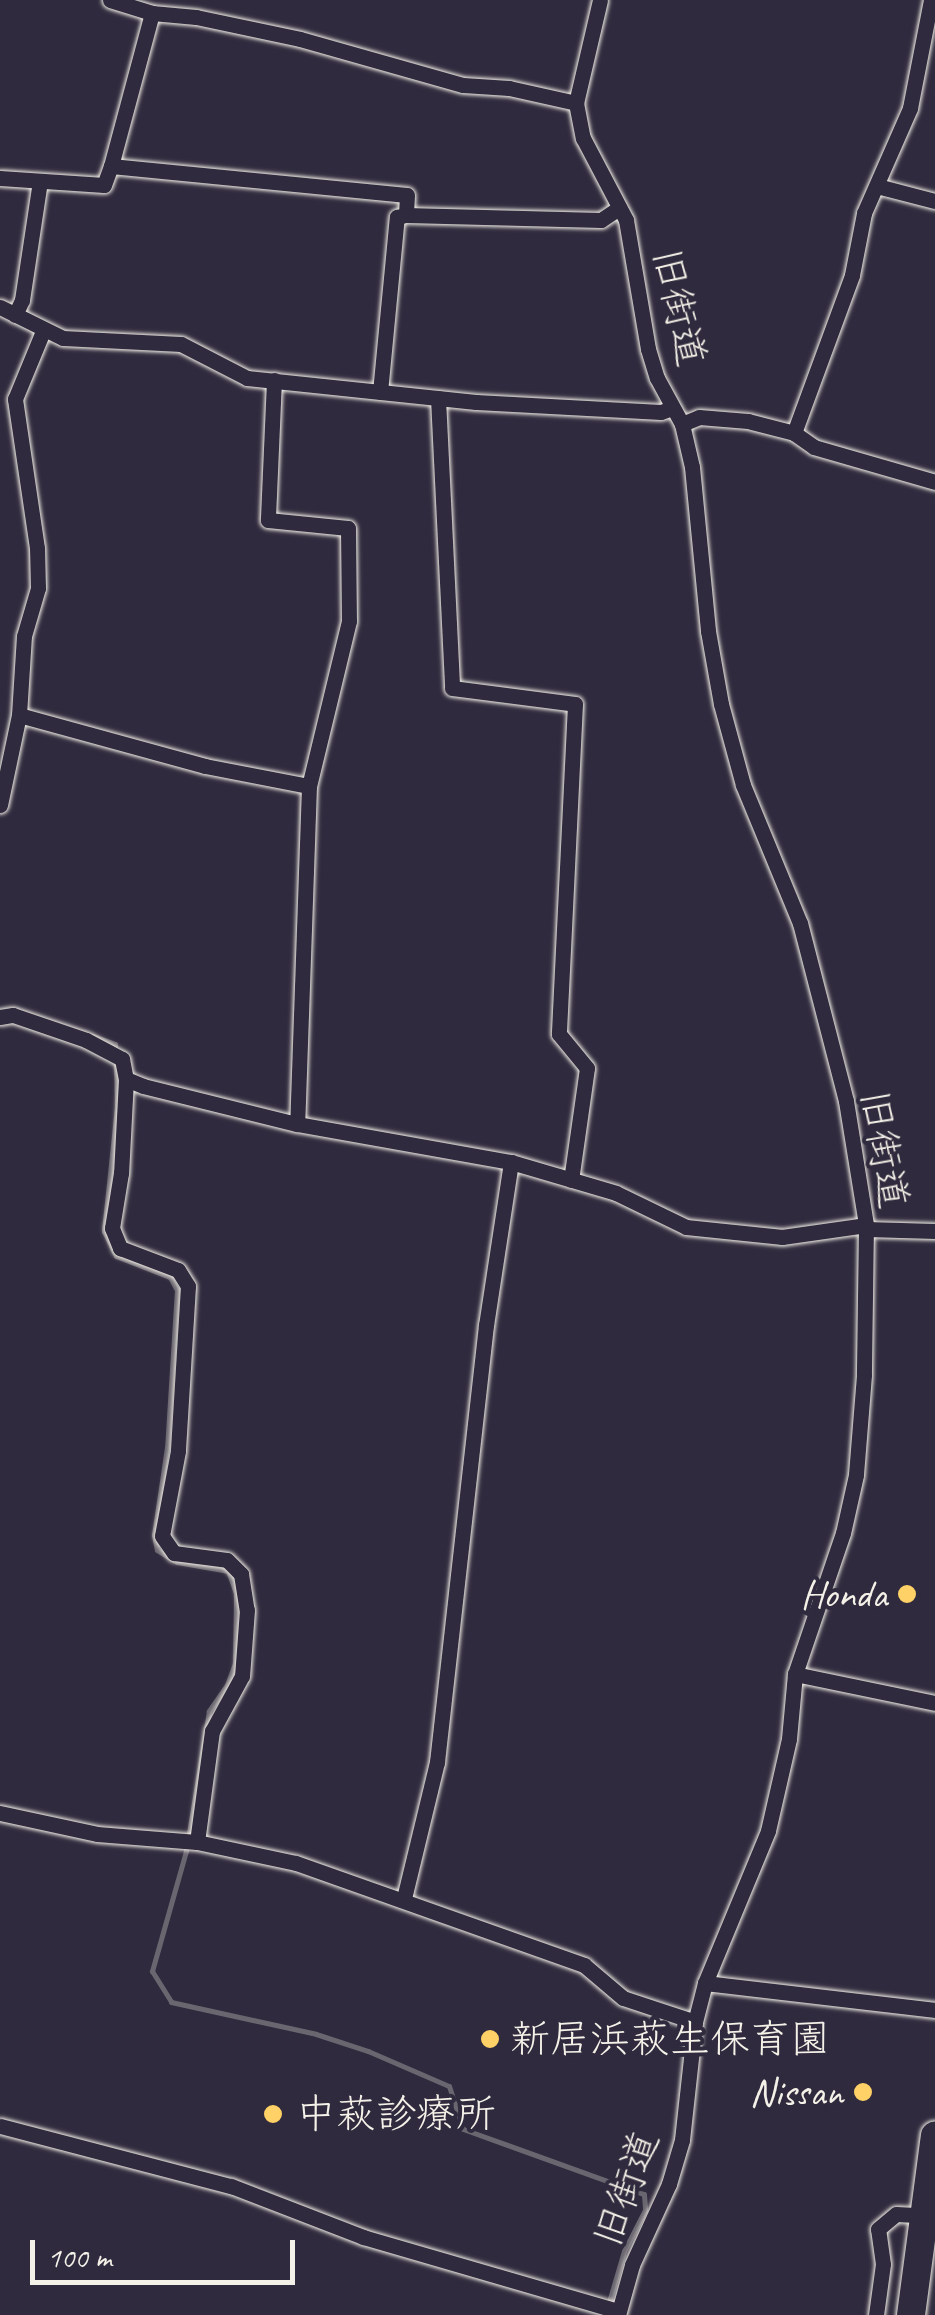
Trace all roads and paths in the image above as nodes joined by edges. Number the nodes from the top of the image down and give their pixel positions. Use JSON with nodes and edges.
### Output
{"nodes":[{"id":1,"x":110,"y":0,"type":"edge"},
{"id":2,"x":600,"y":0,"type":"edge"},
{"id":3,"x":931,"y":0,"type":"edge"},
{"id":4,"x":152,"y":14,"type":"junction"},
{"id":5,"x":576,"y":104,"type":"junction"},
{"id":6,"x":111,"y":166,"type":"junction"},
{"id":7,"x":0,"y":178,"type":"edge"},
{"id":8,"x":40,"y":181,"type":"junction"},
{"id":9,"x":877,"y":186,"type":"junction"},
{"id":10,"x":935,"y":201,"type":"edge"},
{"id":11,"x":619,"y":208,"type":"junction"},
{"id":12,"x":406,"y":215,"type":"junction"},
{"id":13,"x":7,"y":311,"type":"edge"},
{"id":14,"x":43,"y":330,"type":"junction"},
{"id":15,"x":274,"y":380,"type":"junction"},
{"id":16,"x":380,"y":392,"type":"junction"},
{"id":17,"x":438,"y":398,"type":"junction"},
{"id":18,"x":672,"y":408,"type":"junction"},
{"id":19,"x":682,"y":424,"type":"junction"},
{"id":20,"x":794,"y":434,"type":"junction"},
{"id":21,"x":935,"y":482,"type":"edge"},
{"id":22,"x":19,"y":715,"type":"junction"},
{"id":23,"x":309,"y":786,"type":"junction"},
{"id":24,"x":0,"y":805,"type":"edge"},
{"id":25,"x":0,"y":1017,"type":"edge"},
{"id":26,"x":126,"y":1079,"type":"junction"},
{"id":27,"x":297,"y":1124,"type":"junction"},
{"id":28,"x":511,"y":1162,"type":"junction"},
{"id":29,"x":571,"y":1180,"type":"junction"},
{"id":30,"x":866,"y":1227,"type":"junction"},
{"id":31,"x":935,"y":1232,"type":"edge"},
{"id":32,"x":795,"y":1674,"type":"junction"},
{"id":33,"x":935,"y":1703,"type":"edge"},
{"id":34,"x":0,"y":1813,"type":"edge"},
{"id":35,"x":196,"y":1842,"type":"junction"},
{"id":36,"x":404,"y":1898,"type":"junction"},
{"id":37,"x":706,"y":1982,"type":"junction"},
{"id":38,"x":935,"y":2010,"type":"edge"},
{"id":39,"x":696,"y":2022,"type":"junction"},
{"id":40,"x":0,"y":2126,"type":"edge"},
{"id":41,"x":935,"y":2136,"type":"edge"},
{"id":42,"x":930,"y":2215,"type":"edge"},
{"id":43,"x":612,"y":2310,"type":"edge"},
{"id":44,"x":876,"y":2315,"type":"edge"},
{"id":45,"x":912,"y":2315,"type":"edge"}],
"edges":[{"from":1,"to":4,"type":"street"},
{"from":2,"to":5,"type":"street","name":"旧街道"},
{"from":3,"to":9,"type":"street"},
{"from":4,"to":5,"type":"street"},
{"from":4,"to":6,"type":"street"},
{"from":5,"to":11,"type":"street","name":"旧街道"},
{"from":6,"to":8,"type":"street"},
{"from":6,"to":12,"type":"street"},
{"from":7,"to":8,"type":"street"},
{"from":8,"to":13,"type":"street"},
{"from":9,"to":10,"type":"street"},
{"from":9,"to":20,"type":"street"},
{"from":11,"to":12,"type":"street"},
{"from":11,"to":18,"type":"street","name":"旧街道"},
{"from":12,"to":16,"type":"street"},
{"from":13,"to":14,"type":"street"},
{"from":14,"to":15,"type":"street"},
{"from":14,"to":22,"type":"street"},
{"from":15,"to":16,"type":"street"},
{"from":15,"to":23,"type":"street"},
{"from":16,"to":17,"type":"street"},
{"from":17,"to":18,"type":"street"},
{"from":17,"to":29,"type":"street"},
{"from":18,"to":19,"type":"street","name":"旧街道"},
{"from":19,"to":20,"type":"street"},
{"from":19,"to":30,"type":"street","name":"旧街道"},
{"from":20,"to":21,"type":"street"},
{"from":22,"to":23,"type":"street"},
{"from":22,"to":24,"type":"street"},
{"from":23,"to":27,"type":"street"},
{"from":25,"to":26,"type":"street"},
{"from":26,"to":27,"type":"street"},
{"from":26,"to":35,"type":"street"},
{"from":27,"to":28,"type":"street"},
{"from":28,"to":29,"type":"street"},
{"from":28,"to":36,"type":"street"},
{"from":29,"to":30,"type":"street"},
{"from":30,"to":31,"type":"street"},
{"from":30,"to":32,"type":"street","name":"旧街道"},
{"from":32,"to":33,"type":"street"},
{"from":32,"to":37,"type":"street","name":"旧街道"},
{"from":34,"to":35,"type":"street"},
{"from":35,"to":36,"type":"street"},
{"from":36,"to":39,"type":"street"},
{"from":37,"to":38,"type":"street"},
{"from":37,"to":39,"type":"street","name":"旧街道"},
{"from":39,"to":43,"type":"street","name":"旧街道"},
{"from":40,"to":43,"type":"street"},
{"from":41,"to":42,"type":"highway"},
{"from":42,"to":44,"type":"street"},
{"from":42,"to":45,"type":"highway"}]}
